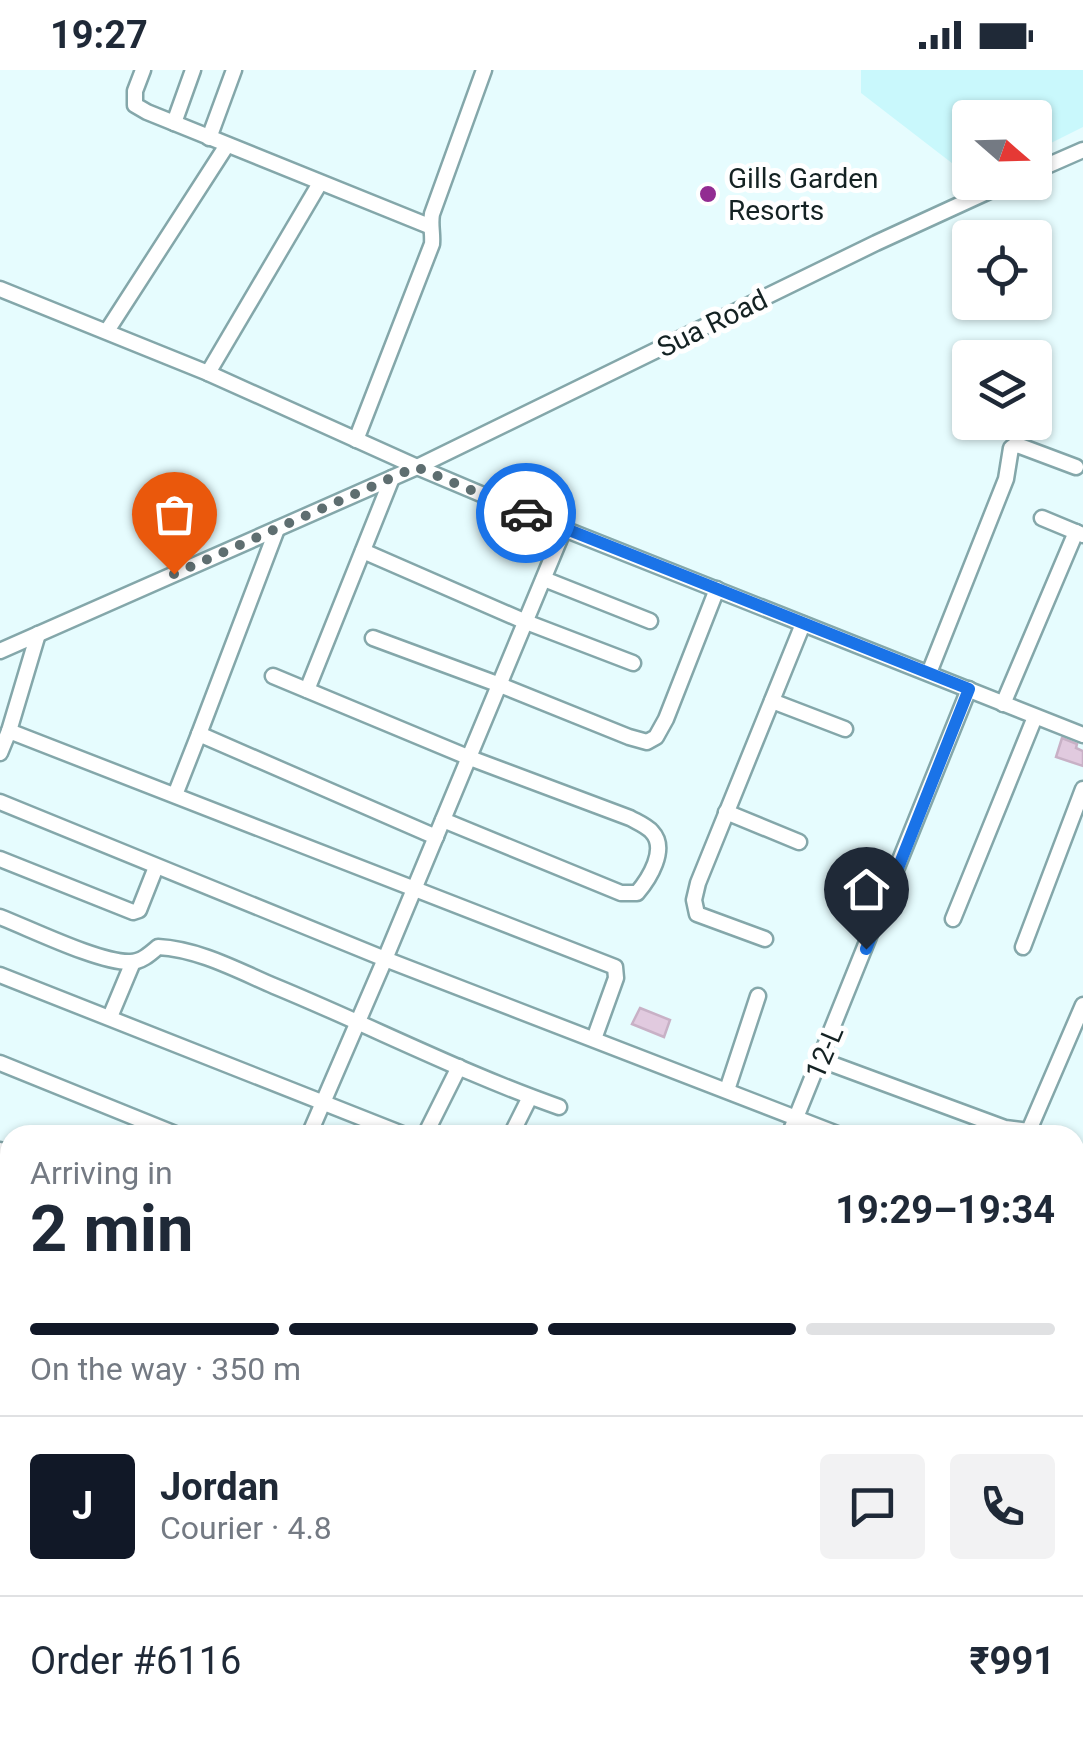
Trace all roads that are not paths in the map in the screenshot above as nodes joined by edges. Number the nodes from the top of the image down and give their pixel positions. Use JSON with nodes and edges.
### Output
{"nodes":[{"id":1,"x":143,"y":70,"type":"edge"},
{"id":2,"x":193,"y":70,"type":"edge"},
{"id":3,"x":234,"y":70,"type":"edge"},
{"id":4,"x":484,"y":70,"type":"edge"},
{"id":5,"x":174,"y":123,"type":"junction"},
{"id":6,"x":209,"y":138,"type":"junction"},
{"id":7,"x":227,"y":145,"type":"junction"},
{"id":8,"x":1083,"y":150,"type":"edge"},
{"id":9,"x":1052,"y":164,"type":"edge"},
{"id":10,"x":320,"y":183,"type":"junction"},
{"id":11,"x":969,"y":200,"type":"edge"},
{"id":12,"x":430,"y":226,"type":"junction"},
{"id":13,"x":0,"y":289,"type":"edge"},
{"id":14,"x":107,"y":331,"type":"junction"},
{"id":15,"x":208,"y":373,"type":"junction"},
{"id":16,"x":356,"y":440,"type":"junction"},
{"id":17,"x":416,"y":467,"type":"junction"},
{"id":18,"x":1076,"y":467,"type":"dead end"},
{"id":19,"x":392,"y":478,"type":"junction"},
{"id":20,"x":1042,"y":518,"type":"dead end"},
{"id":21,"x":276,"y":528,"type":"junction"},
{"id":22,"x":564,"y":529,"type":"junction"},
{"id":23,"x":1080,"y":534,"type":"edge"},
{"id":24,"x":363,"y":551,"type":"junction"},
{"id":25,"x":544,"y":579,"type":"junction"},
{"id":26,"x":717,"y":589,"type":"junction"},
{"id":27,"x":650,"y":620,"type":"dead end"},
{"id":28,"x":526,"y":622,"type":"junction"},
{"id":29,"x":803,"y":624,"type":"junction"},
{"id":30,"x":38,"y":634,"type":"junction"},
{"id":31,"x":373,"y":638,"type":"dead end"},
{"id":32,"x":0,"y":651,"type":"edge"},
{"id":33,"x":633,"y":664,"type":"dead end"},
{"id":34,"x":929,"y":674,"type":"junction"},
{"id":35,"x":273,"y":676,"type":"dead end"},
{"id":36,"x":500,"y":685,"type":"junction"},
{"id":37,"x":969,"y":689,"type":"junction"},
{"id":38,"x":307,"y":690,"type":"junction"},
{"id":39,"x":772,"y":701,"type":"junction"},
{"id":40,"x":1003,"y":704,"type":"junction"},
{"id":41,"x":1035,"y":717,"type":"junction"},
{"id":42,"x":845,"y":729,"type":"dead end"},
{"id":43,"x":9,"y":731,"type":"junction"},
{"id":44,"x":199,"y":734,"type":"junction"},
{"id":45,"x":1083,"y":734,"type":"edge"},
{"id":46,"x":0,"y":753,"type":"edge"},
{"id":47,"x":470,"y":758,"type":"junction"},
{"id":48,"x":1083,"y":789,"type":"edge"},
{"id":49,"x":175,"y":795,"type":"junction"},
{"id":50,"x":0,"y":802,"type":"edge"},
{"id":51,"x":726,"y":812,"type":"junction"},
{"id":52,"x":444,"y":820,"type":"junction"},
{"id":53,"x":436,"y":838,"type":"junction"},
{"id":54,"x":799,"y":842,"type":"dead end"},
{"id":55,"x":0,"y":858,"type":"edge"},
{"id":56,"x":156,"y":867,"type":"junction"},
{"id":57,"x":415,"y":888,"type":"junction"},
{"id":58,"x":0,"y":917,"type":"edge"},
{"id":59,"x":953,"y":918,"type":"dead end"},
{"id":60,"x":765,"y":939,"type":"dead end"},
{"id":61,"x":1022,"y":947,"type":"dead end"},
{"id":62,"x":385,"y":960,"type":"junction"},
{"id":63,"x":133,"y":962,"type":"junction"},
{"id":64,"x":0,"y":975,"type":"edge"},
{"id":65,"x":758,"y":996,"type":"dead end"},
{"id":66,"x":1083,"y":1005,"type":"edge"},
{"id":67,"x":110,"y":1018,"type":"junction"},
{"id":68,"x":358,"y":1021,"type":"junction"},
{"id":69,"x":594,"y":1040,"type":"junction"},
{"id":70,"x":821,"y":1060,"type":"junction"},
{"id":71,"x":0,"y":1063,"type":"edge"},
{"id":72,"x":459,"y":1067,"type":"junction"},
{"id":73,"x":727,"y":1090,"type":"junction"},
{"id":74,"x":530,"y":1097,"type":"junction"},
{"id":75,"x":324,"y":1101,"type":"junction"},
{"id":76,"x":558,"y":1107,"type":"dead end"},
{"id":77,"x":796,"y":1116,"type":"junction"},
{"id":78,"x":153,"y":1125,"type":"edge"},
{"id":79,"x":313,"y":1125,"type":"edge"},
{"id":80,"x":381,"y":1125,"type":"edge"},
{"id":81,"x":430,"y":1125,"type":"edge"},
{"id":82,"x":516,"y":1125,"type":"edge"},
{"id":83,"x":793,"y":1125,"type":"edge"},
{"id":84,"x":817,"y":1125,"type":"edge"},
{"id":85,"x":997,"y":1125,"type":"edge"},
{"id":86,"x":1031,"y":1125,"type":"edge"}],
"edges":[{"from":1,"to":5,"type":"street"},
{"from":2,"to":5,"type":"street"},
{"from":3,"to":6,"type":"street"},
{"from":4,"to":12,"type":"street"},
{"from":5,"to":6,"type":"street"},
{"from":6,"to":7,"type":"street"},
{"from":7,"to":10,"type":"street"},
{"from":7,"to":14,"type":"street"},
{"from":8,"to":9,"type":"street"},
{"from":10,"to":12,"type":"street"},
{"from":10,"to":15,"type":"street"},
{"from":11,"to":17,"type":"street","name":"Sua Road"},
{"from":12,"to":16,"type":"street"},
{"from":13,"to":14,"type":"street"},
{"from":14,"to":15,"type":"street"},
{"from":15,"to":16,"type":"street"},
{"from":16,"to":17,"type":"street"},
{"from":17,"to":19,"type":"street","name":"Sua Road"},
{"from":17,"to":22,"type":"street"},
{"from":18,"to":34,"type":"street"},
{"from":19,"to":21,"type":"street","name":"Sua Road"},
{"from":19,"to":24,"type":"street"},
{"from":20,"to":23,"type":"street"},
{"from":21,"to":30,"type":"street","name":"Sua Road"},
{"from":21,"to":44,"type":"street"},
{"from":22,"to":25,"type":"street"},
{"from":22,"to":26,"type":"street"},
{"from":23,"to":40,"type":"street"},
{"from":24,"to":28,"type":"street"},
{"from":24,"to":38,"type":"street"},
{"from":25,"to":27,"type":"street"},
{"from":25,"to":28,"type":"street"},
{"from":26,"to":29,"type":"street"},
{"from":26,"to":36,"type":"street"},
{"from":28,"to":33,"type":"street"},
{"from":28,"to":36,"type":"street"},
{"from":29,"to":34,"type":"street"},
{"from":29,"to":39,"type":"street"},
{"from":30,"to":32,"type":"street","name":"Sua Road"},
{"from":30,"to":43,"type":"street"},
{"from":31,"to":36,"type":"street"},
{"from":34,"to":37,"type":"street"},
{"from":35,"to":38,"type":"street"},
{"from":36,"to":47,"type":"street"},
{"from":37,"to":40,"type":"street"},
{"from":37,"to":70,"type":"street","name":"12-L"},
{"from":38,"to":47,"type":"street"},
{"from":39,"to":42,"type":"street"},
{"from":39,"to":51,"type":"street"},
{"from":40,"to":41,"type":"street"},
{"from":41,"to":45,"type":"street"},
{"from":41,"to":59,"type":"street"},
{"from":43,"to":46,"type":"street"},
{"from":43,"to":49,"type":"street"},
{"from":44,"to":49,"type":"street"},
{"from":44,"to":53,"type":"street"},
{"from":47,"to":52,"type":"street"},
{"from":47,"to":52,"type":"street"},
{"from":48,"to":61,"type":"street"},
{"from":49,"to":57,"type":"street"},
{"from":50,"to":56,"type":"street"},
{"from":51,"to":54,"type":"street"},
{"from":51,"to":60,"type":"street"},
{"from":52,"to":53,"type":"street"},
{"from":53,"to":57,"type":"street"},
{"from":55,"to":56,"type":"street"},
{"from":56,"to":62,"type":"street"},
{"from":57,"to":62,"type":"street"},
{"from":57,"to":69,"type":"street"},
{"from":58,"to":63,"type":"street"},
{"from":62,"to":68,"type":"street"},
{"from":62,"to":69,"type":"street"},
{"from":63,"to":67,"type":"street"},
{"from":63,"to":68,"type":"street"},
{"from":64,"to":67,"type":"street"},
{"from":65,"to":73,"type":"street"},
{"from":66,"to":86,"type":"street"},
{"from":67,"to":75,"type":"street"},
{"from":68,"to":72,"type":"street"},
{"from":68,"to":75,"type":"street"},
{"from":69,"to":73,"type":"street"},
{"from":70,"to":77,"type":"street","name":"12-L"},
{"from":70,"to":85,"type":"street"},
{"from":71,"to":78,"type":"street"},
{"from":72,"to":74,"type":"street"},
{"from":72,"to":81,"type":"street"},
{"from":73,"to":77,"type":"street"},
{"from":74,"to":76,"type":"street"},
{"from":74,"to":82,"type":"street"},
{"from":75,"to":79,"type":"street"},
{"from":75,"to":80,"type":"street"},
{"from":77,"to":83,"type":"street","name":"12-L"},
{"from":77,"to":84,"type":"street"}]}
